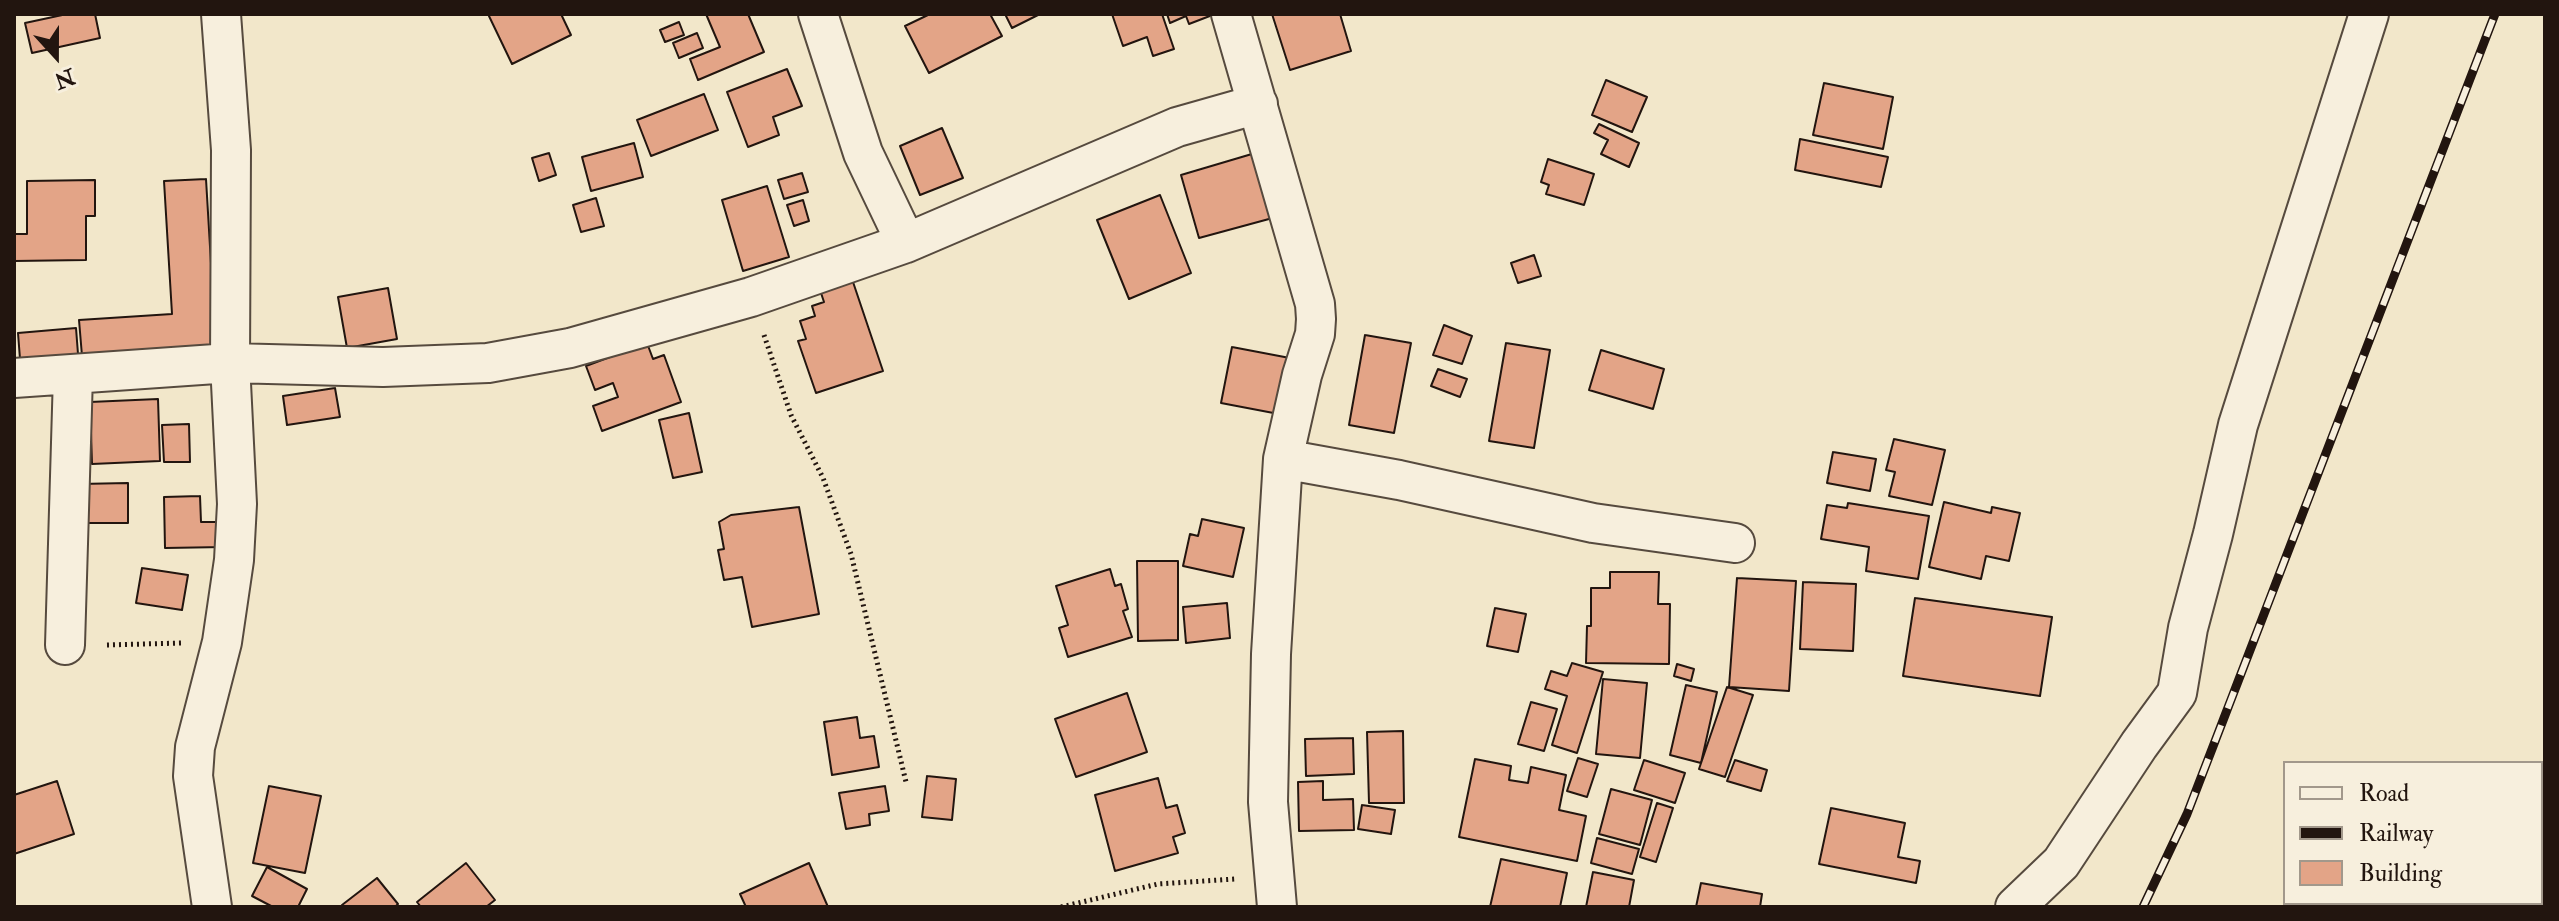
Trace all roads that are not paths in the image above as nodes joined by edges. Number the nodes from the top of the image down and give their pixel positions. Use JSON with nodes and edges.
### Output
{"nodes":[{"id":1,"x":221,"y":14,"type":"edge"},
{"id":2,"x":818,"y":14,"type":"edge"},
{"id":3,"x":1231,"y":14,"type":"edge"},
{"id":4,"x":2369,"y":14,"type":"edge"},
{"id":5,"x":1258,"y":104,"type":"junction"},
{"id":6,"x":906,"y":243,"type":"junction"},
{"id":7,"x":230,"y":363,"type":"junction"},
{"id":8,"x":73,"y":375,"type":"junction"},
{"id":9,"x":14,"y":378,"type":"edge"},
{"id":10,"x":1283,"y":459,"type":"junction"},
{"id":11,"x":1735,"y":543,"type":"dead end"},
{"id":12,"x":65,"y":645,"type":"road end"},
{"id":13,"x":1276,"y":892,"type":"edge"},
{"id":14,"x":212,"y":907,"type":"edge"},
{"id":15,"x":2015,"y":907,"type":"edge"}],
"edges":[{"from":1,"to":7,"type":"street"},
{"from":2,"to":6,"type":"street"},
{"from":3,"to":5,"type":"street"},
{"from":4,"to":15,"type":"street"},
{"from":5,"to":6,"type":"street"},
{"from":5,"to":10,"type":"street"},
{"from":6,"to":7,"type":"street"},
{"from":7,"to":8,"type":"street"},
{"from":7,"to":14,"type":"street"},
{"from":8,"to":9,"type":"street"},
{"from":8,"to":12,"type":"street"},
{"from":10,"to":11,"type":"street"},
{"from":10,"to":13,"type":"street"}]}
